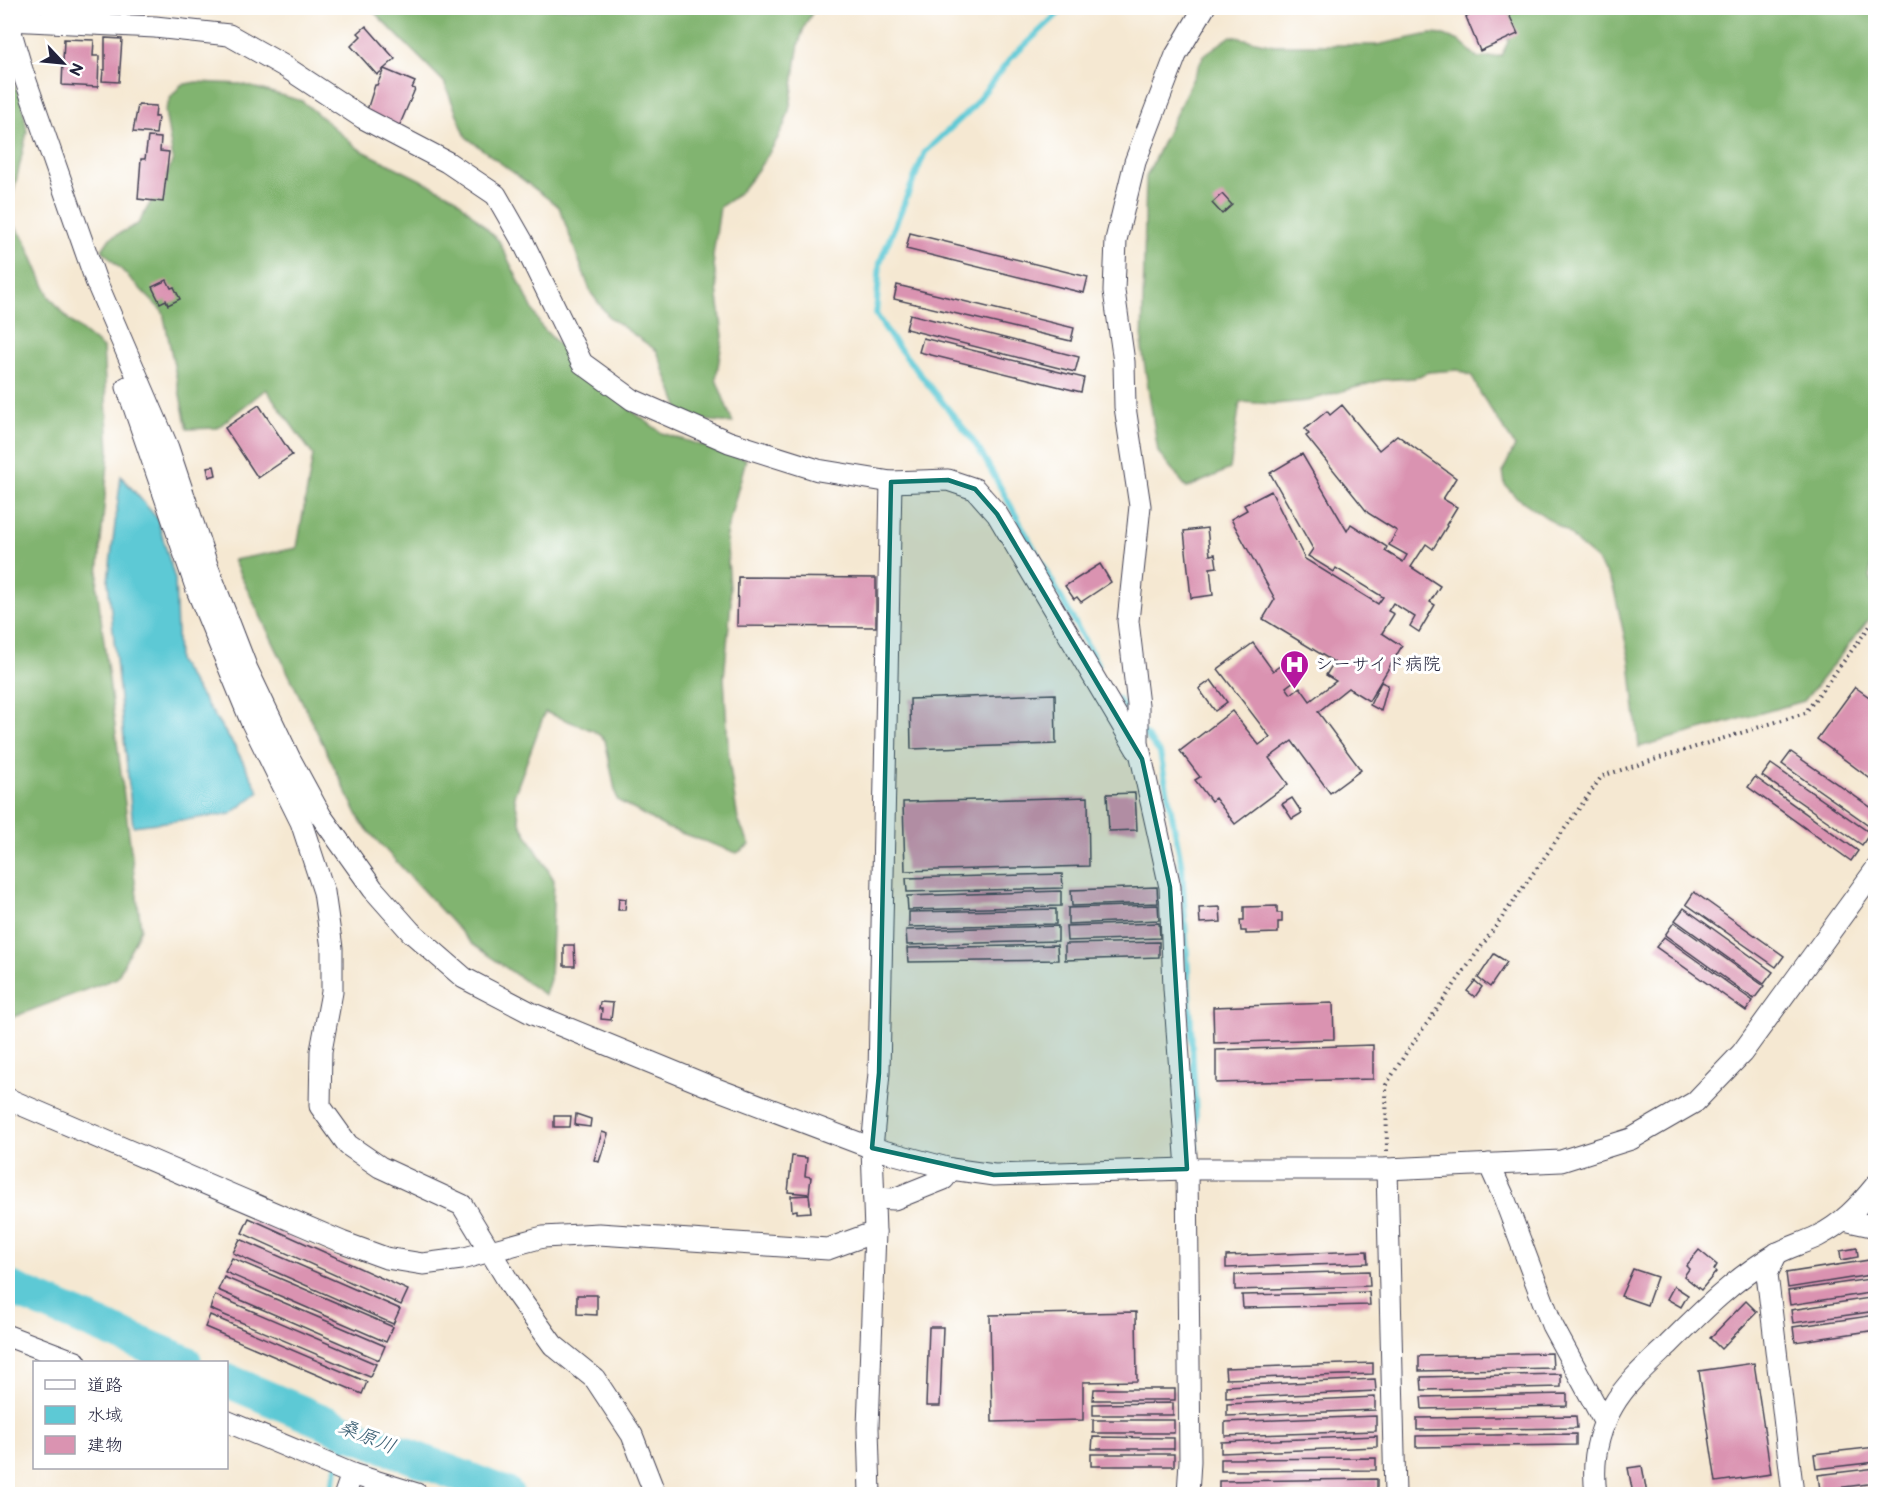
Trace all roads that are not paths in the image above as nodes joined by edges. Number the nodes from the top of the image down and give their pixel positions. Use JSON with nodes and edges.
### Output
{"nodes":[{"id":1,"x":1204,"y":8,"type":"edge"},
{"id":2,"x":8,"y":21,"type":"edge"},
{"id":3,"x":96,"y":281,"type":"junction"},
{"id":4,"x":891,"y":482,"type":"junction"},
{"id":5,"x":1140,"y":751,"type":"junction"},
{"id":6,"x":1875,"y":869,"type":"edge"},
{"id":7,"x":8,"y":1099,"type":"edge"},
{"id":8,"x":872,"y":1148,"type":"junction"},
{"id":9,"x":1489,"y":1164,"type":"junction"},
{"id":10,"x":951,"y":1168,"type":"junction"},
{"id":11,"x":1187,"y":1169,"type":"junction"},
{"id":12,"x":1387,"y":1169,"type":"junction"},
{"id":13,"x":1875,"y":1185,"type":"edge"},
{"id":14,"x":874,"y":1198,"type":"junction"},
{"id":15,"x":1844,"y":1220,"type":"junction"},
{"id":16,"x":1875,"y":1227,"type":"edge"},
{"id":17,"x":875,"y":1232,"type":"junction"},
{"id":18,"x":490,"y":1250,"type":"junction"},
{"id":19,"x":1777,"y":1253,"type":"junction"},
{"id":20,"x":8,"y":1336,"type":"edge"},
{"id":21,"x":73,"y":1361,"type":"edge"},
{"id":22,"x":228,"y":1422,"type":"edge"},
{"id":23,"x":1605,"y":1423,"type":"junction"},
{"id":24,"x":352,"y":1474,"type":"junction"},
{"id":25,"x":345,"y":1494,"type":"edge"},
{"id":26,"x":417,"y":1494,"type":"edge"},
{"id":27,"x":655,"y":1494,"type":"edge"},
{"id":28,"x":870,"y":1494,"type":"edge"},
{"id":29,"x":1188,"y":1494,"type":"edge"},
{"id":30,"x":1395,"y":1494,"type":"edge"},
{"id":31,"x":1596,"y":1494,"type":"edge"},
{"id":32,"x":1793,"y":1494,"type":"edge"}],
"edges":[{"from":1,"to":5,"type":"street"},
{"from":2,"to":3,"type":"street"},
{"from":2,"to":4,"type":"street"},
{"from":3,"to":8,"type":"street"},
{"from":3,"to":18,"type":"street"},
{"from":4,"to":5,"type":"street"},
{"from":4,"to":8,"type":"street"},
{"from":5,"to":11,"type":"street"},
{"from":6,"to":9,"type":"street"},
{"from":7,"to":18,"type":"street"},
{"from":8,"to":10,"type":"street"},
{"from":8,"to":14,"type":"street"},
{"from":9,"to":12,"type":"street"},
{"from":9,"to":23,"type":"street"},
{"from":10,"to":11,"type":"street"},
{"from":10,"to":14,"type":"street"},
{"from":11,"to":12,"type":"street"},
{"from":11,"to":29,"type":"street"},
{"from":12,"to":30,"type":"street"},
{"from":13,"to":15,"type":"street"},
{"from":14,"to":17,"type":"street"},
{"from":15,"to":16,"type":"street"},
{"from":15,"to":19,"type":"street"},
{"from":17,"to":18,"type":"street"},
{"from":17,"to":28,"type":"street"},
{"from":18,"to":27,"type":"street"},
{"from":19,"to":23,"type":"street"},
{"from":19,"to":32,"type":"street"},
{"from":20,"to":21,"type":"street"},
{"from":22,"to":24,"type":"street"},
{"from":23,"to":31,"type":"street"},
{"from":24,"to":25,"type":"street"},
{"from":24,"to":26,"type":"street"}]}
